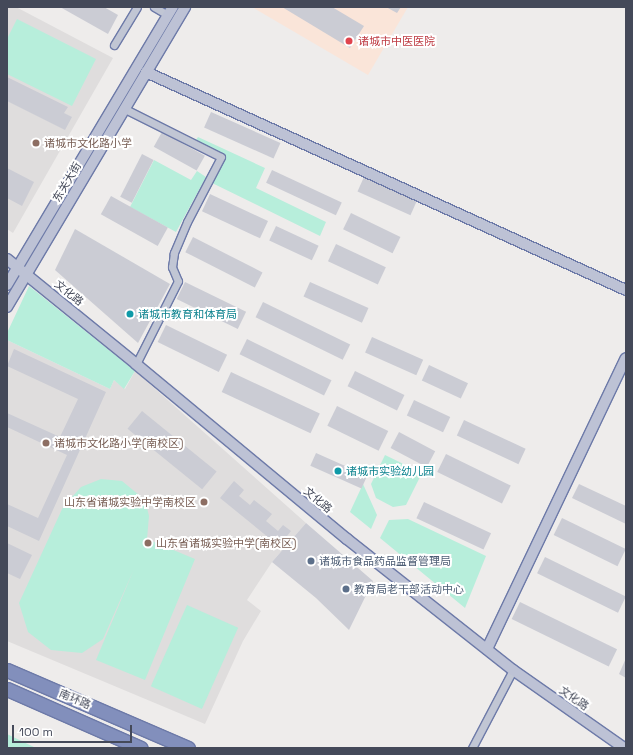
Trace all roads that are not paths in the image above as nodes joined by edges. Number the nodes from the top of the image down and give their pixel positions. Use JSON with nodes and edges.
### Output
{"nodes":[{"id":1,"x":137,"y":7,"type":"edge"},
{"id":2,"x":154,"y":7,"type":"edge"},
{"id":3,"x":185,"y":7,"type":"edge"},
{"id":4,"x":171,"y":11,"type":"edge"},
{"id":5,"x":114,"y":45,"type":"dead end"},
{"id":6,"x":146,"y":72,"type":"junction"},
{"id":7,"x":125,"y":109,"type":"junction"},
{"id":8,"x":7,"y":259,"type":"edge"},
{"id":9,"x":18,"y":267,"type":"junction"},
{"id":10,"x":27,"y":274,"type":"junction"},
{"id":11,"x":7,"y":285,"type":"edge"},
{"id":12,"x":626,"y":290,"type":"edge"},
{"id":13,"x":7,"y":307,"type":"edge"},
{"id":14,"x":626,"y":358,"type":"edge"},
{"id":15,"x":136,"y":364,"type":"junction"},
{"id":16,"x":487,"y":649,"type":"junction"},
{"id":17,"x":7,"y":670,"type":"edge"},
{"id":18,"x":513,"y":670,"type":"junction"},
{"id":19,"x":7,"y":689,"type":"edge"},
{"id":20,"x":141,"y":748,"type":"edge"},
{"id":21,"x":188,"y":748,"type":"edge"},
{"id":22,"x":472,"y":748,"type":"edge"},
{"id":23,"x":624,"y":748,"type":"edge"}],
"edges":[{"from":1,"to":5,"type":"street"},
{"from":2,"to":4,"type":"street"},
{"from":3,"to":6,"type":"street","name":"东关大街"},
{"from":4,"to":9,"type":"street","name":"东关大街"},
{"from":6,"to":7,"type":"street","name":"东关大街"},
{"from":6,"to":12,"type":"street"},
{"from":7,"to":10,"type":"street","name":"东关大街"},
{"from":7,"to":15,"type":"street"},
{"from":8,"to":9,"type":"street","name":"文化路"},
{"from":9,"to":10,"type":"street","name":"文化路"},
{"from":9,"to":11,"type":"street","name":"东关大街"},
{"from":10,"to":13,"type":"street","name":"东关大街"},
{"from":10,"to":15,"type":"street","name":"文化路"},
{"from":14,"to":16,"type":"street"},
{"from":15,"to":16,"type":"street","name":"文化路"},
{"from":16,"to":18,"type":"street","name":"文化路"},
{"from":17,"to":21,"type":"highway","name":"南环路"},
{"from":18,"to":22,"type":"street"},
{"from":18,"to":23,"type":"street","name":"文化路"},
{"from":19,"to":20,"type":"highway","name":"南环路"}]}
